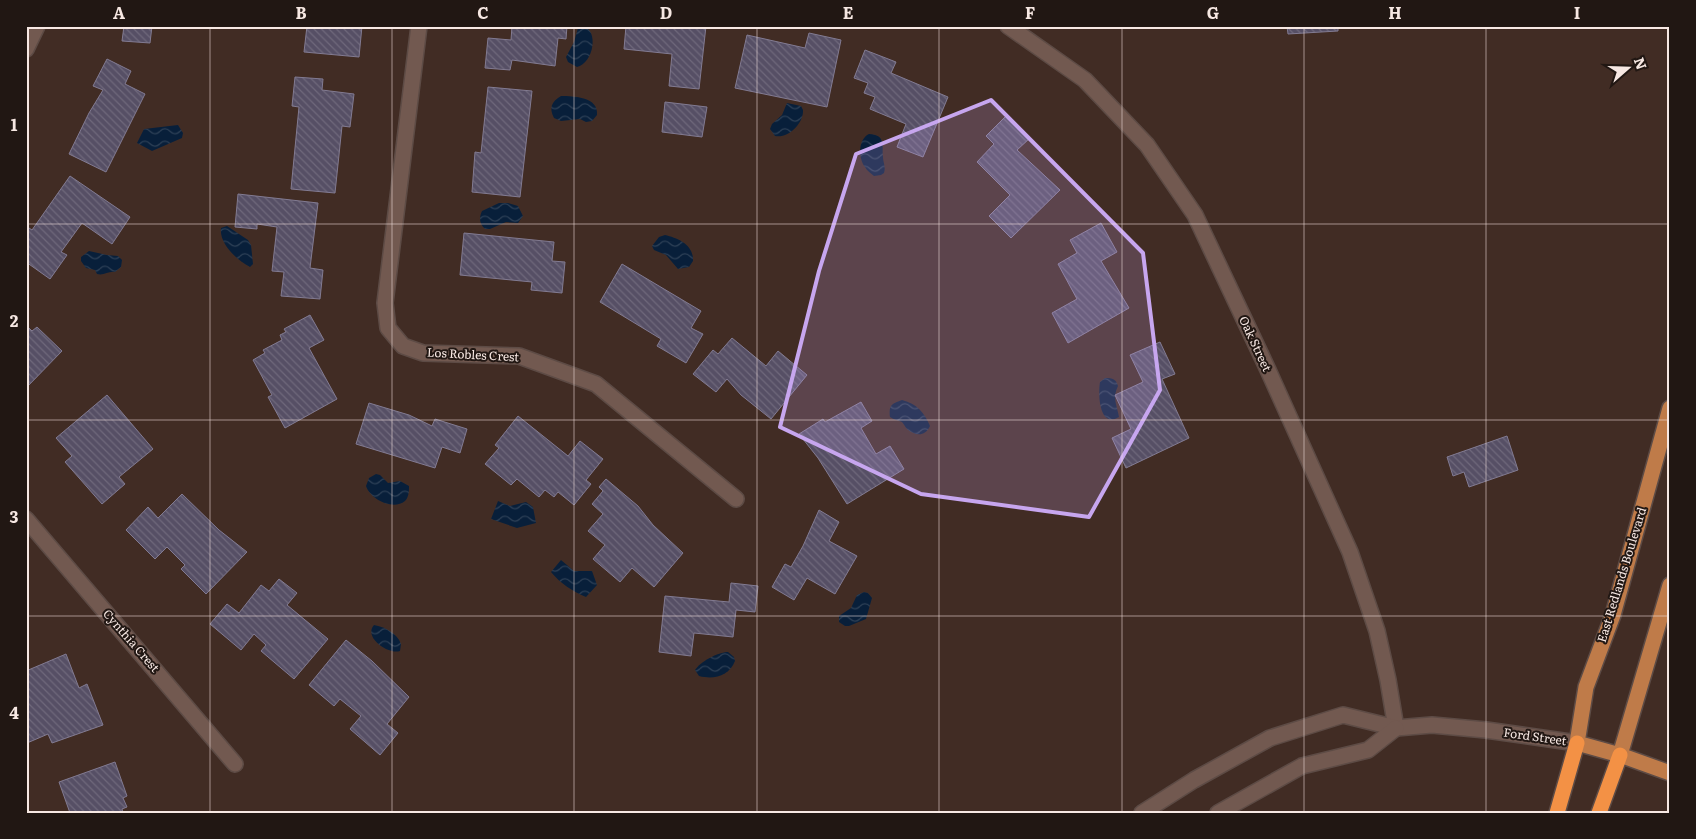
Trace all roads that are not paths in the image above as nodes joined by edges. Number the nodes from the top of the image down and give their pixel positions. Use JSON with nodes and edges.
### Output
{"nodes":[{"id":1,"x":37,"y":26,"type":"edge"},
{"id":2,"x":419,"y":26,"type":"edge"},
{"id":3,"x":1008,"y":26,"type":"edge"},
{"id":4,"x":26,"y":49,"type":"edge"},
{"id":5,"x":1670,"y":408,"type":"edge"},
{"id":6,"x":736,"y":499,"type":"dead end"},
{"id":7,"x":26,"y":519,"type":"edge"},
{"id":8,"x":1670,"y":585,"type":"edge"},
{"id":9,"x":1396,"y":728,"type":"junction"},
{"id":10,"x":1577,"y":743,"type":"junction"},
{"id":11,"x":1620,"y":755,"type":"junction"},
{"id":12,"x":235,"y":764,"type":"dead end"},
{"id":13,"x":1670,"y":773,"type":"edge"},
{"id":14,"x":1142,"y":813,"type":"edge"},
{"id":15,"x":1218,"y":813,"type":"edge"},
{"id":16,"x":1557,"y":813,"type":"edge"},
{"id":17,"x":1599,"y":813,"type":"edge"}],
"edges":[{"from":1,"to":4,"type":"street"},
{"from":2,"to":6,"type":"street","name":"Los Robles Crest"},
{"from":3,"to":9,"type":"street","name":"Oak Street"},
{"from":5,"to":10,"type":"main road","name":"East Redlands Boulevard"},
{"from":7,"to":12,"type":"street","name":"Cynthia Crest"},
{"from":8,"to":11,"type":"main road"},
{"from":9,"to":10,"type":"street","name":"Ford Street"},
{"from":9,"to":14,"type":"street","name":"Ford Street"},
{"from":9,"to":15,"type":"street"},
{"from":10,"to":11,"type":"main road","name":"Ford Street"},
{"from":10,"to":16,"type":"highway"},
{"from":11,"to":13,"type":"main road","name":"Ford Street"},
{"from":11,"to":17,"type":"highway"}]}
